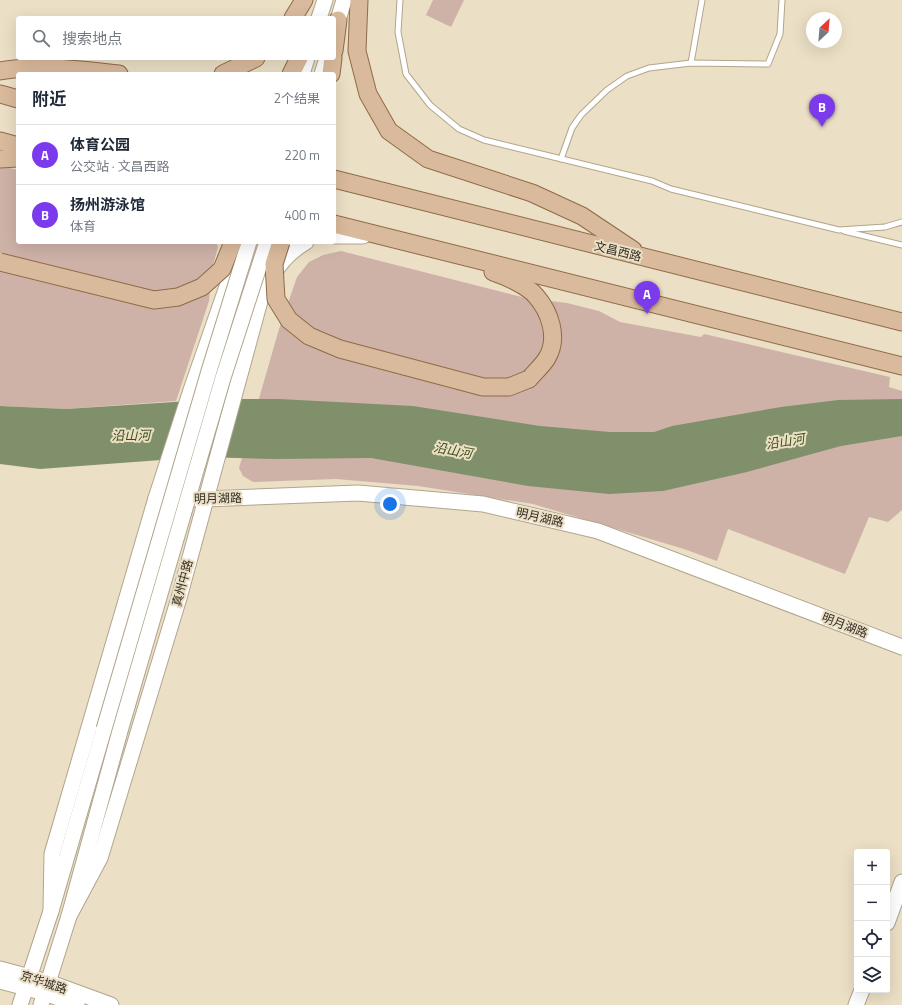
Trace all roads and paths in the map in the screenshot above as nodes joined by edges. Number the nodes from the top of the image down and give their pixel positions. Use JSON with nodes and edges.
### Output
{"nodes":[{"id":1,"x":304,"y":0,"type":"edge"},
{"id":2,"x":325,"y":0,"type":"edge"},
{"id":3,"x":344,"y":0,"type":"edge"},
{"id":4,"x":359,"y":0,"type":"edge"},
{"id":5,"x":400,"y":0,"type":"edge"},
{"id":6,"x":702,"y":0,"type":"edge"},
{"id":7,"x":782,"y":0,"type":"edge"},
{"id":8,"x":294,"y":16,"type":"edge"},
{"id":9,"x":320,"y":16,"type":"edge"},
{"id":10,"x":336,"y":27,"type":"edge"},
{"id":11,"x":252,"y":60,"type":"edge"},
{"id":12,"x":298,"y":60,"type":"edge"},
{"id":13,"x":306,"y":60,"type":"edge"},
{"id":14,"x":326,"y":60,"type":"edge"},
{"id":15,"x":333,"y":60,"type":"edge"},
{"id":16,"x":691,"y":63,"type":"junction"},
{"id":17,"x":0,"y":71,"type":"edge"},
{"id":18,"x":102,"y":72,"type":"edge"},
{"id":19,"x":227,"y":72,"type":"edge"},
{"id":20,"x":292,"y":72,"type":"edge"},
{"id":21,"x":303,"y":72,"type":"edge"},
{"id":22,"x":323,"y":72,"type":"edge"},
{"id":23,"x":331,"y":72,"type":"edge"},
{"id":24,"x":0,"y":94,"type":"edge"},
{"id":25,"x":16,"y":98,"type":"edge"},
{"id":26,"x":0,"y":141,"type":"edge"},
{"id":27,"x":16,"y":145,"type":"edge"},
{"id":28,"x":16,"y":158,"type":"edge"},
{"id":29,"x":0,"y":159,"type":"edge"},
{"id":30,"x":561,"y":159,"type":"junction"},
{"id":31,"x":336,"y":179,"type":"edge"},
{"id":32,"x":902,"y":222,"type":"edge"},
{"id":33,"x":336,"y":224,"type":"edge"},
{"id":34,"x":839,"y":230,"type":"junction"},
{"id":35,"x":336,"y":236,"type":"edge"},
{"id":36,"x":383,"y":236,"type":"junction"},
{"id":37,"x":232,"y":244,"type":"edge"},
{"id":38,"x":233,"y":244,"type":"edge"},
{"id":39,"x":241,"y":244,"type":"edge"},
{"id":40,"x":248,"y":244,"type":"edge"},
{"id":41,"x":266,"y":244,"type":"edge"},
{"id":42,"x":275,"y":244,"type":"edge"},
{"id":43,"x":279,"y":244,"type":"edge"},
{"id":44,"x":303,"y":244,"type":"edge"},
{"id":45,"x":902,"y":245,"type":"edge"},
{"id":46,"x":422,"y":246,"type":"junction"},
{"id":47,"x":643,"y":257,"type":"junction"},
{"id":48,"x":0,"y":262,"type":"edge"},
{"id":49,"x":229,"y":284,"type":"junction"},
{"id":50,"x":261,"y":297,"type":"junction"},
{"id":51,"x":902,"y":322,"type":"edge"},
{"id":52,"x":902,"y":366,"type":"edge"},
{"id":53,"x":156,"y":498,"type":"junction"},
{"id":54,"x":205,"y":499,"type":"junction"},
{"id":55,"x":902,"y":647,"type":"edge"},
{"id":56,"x":902,"y":882,"type":"edge"},
{"id":57,"x":51,"y":911,"type":"junction"},
{"id":58,"x":69,"y":916,"type":"junction"},
{"id":59,"x":888,"y":921,"type":"edge"},
{"id":60,"x":0,"y":969,"type":"edge"},
{"id":61,"x":0,"y":981,"type":"edge"},
{"id":62,"x":27,"y":982,"type":"junction"},
{"id":63,"x":45,"y":993,"type":"edge"},
{"id":64,"x":861,"y":993,"type":"edge"},
{"id":65,"x":20,"y":1005,"type":"edge"},
{"id":66,"x":77,"y":1005,"type":"edge"},
{"id":67,"x":111,"y":1005,"type":"edge"},
{"id":68,"x":856,"y":1005,"type":"edge"}],
"edges":[{"from":1,"to":8,"type":"main road"},
{"from":2,"to":9,"type":"street"},
{"from":3,"to":10,"type":"street"},
{"from":4,"to":47,"type":"main road"},
{"from":5,"to":30,"type":"lane"},
{"from":6,"to":16,"type":"lane"},
{"from":7,"to":16,"type":"lane"},
{"from":11,"to":19,"type":"main road"},
{"from":12,"to":20,"type":"main road"},
{"from":13,"to":21,"type":"street"},
{"from":14,"to":22,"type":"street"},
{"from":15,"to":23,"type":"main road"},
{"from":16,"to":30,"type":"lane"},
{"from":17,"to":18,"type":"main road"},
{"from":24,"to":25,"type":"main road"},
{"from":26,"to":27,"type":"main road"},
{"from":28,"to":29,"type":"main road"},
{"from":30,"to":34,"type":"lane"},
{"from":31,"to":47,"type":"main road","name":"文昌西路"},
{"from":32,"to":34,"type":"lane"},
{"from":33,"to":36,"type":"main road"},
{"from":34,"to":45,"type":"lane"},
{"from":35,"to":36,"type":"street"},
{"from":36,"to":46,"type":"main road"},
{"from":37,"to":48,"type":"main road","bridge":true},
{"from":38,"to":49,"type":"street"},
{"from":39,"to":49,"type":"street"},
{"from":40,"to":57,"type":"street","bridge":true},
{"from":41,"to":58,"type":"street","name":"真州中路","bridge":true},
{"from":42,"to":50,"type":"street","name":"真州中路"},
{"from":43,"to":46,"type":"main road","bridge":true},
{"from":44,"to":50,"type":"street"},
{"from":46,"to":52,"type":"main road"},
{"from":47,"to":51,"type":"main road","name":"文昌西路"},
{"from":49,"to":53,"type":"street"},
{"from":50,"to":54,"type":"street","name":"真州中路"},
{"from":53,"to":54,"type":"street","name":"明月湖路"},
{"from":53,"to":57,"type":"street"},
{"from":54,"to":55,"type":"street","name":"明月湖路"},
{"from":54,"to":58,"type":"street","name":"真州中路"},
{"from":56,"to":59,"type":"street"},
{"from":57,"to":62,"type":"street"},
{"from":58,"to":63,"type":"street","name":"真州中路"},
{"from":60,"to":62,"type":"street","name":"京华城路"},
{"from":61,"to":62,"type":"street","name":"京华城路"},
{"from":62,"to":63,"type":"street","name":"京华城路"},
{"from":62,"to":65,"type":"street"},
{"from":63,"to":66,"type":"street","name":"京华城路"},
{"from":63,"to":67,"type":"street","name":"京华城路"},
{"from":64,"to":68,"type":"street"}]}
